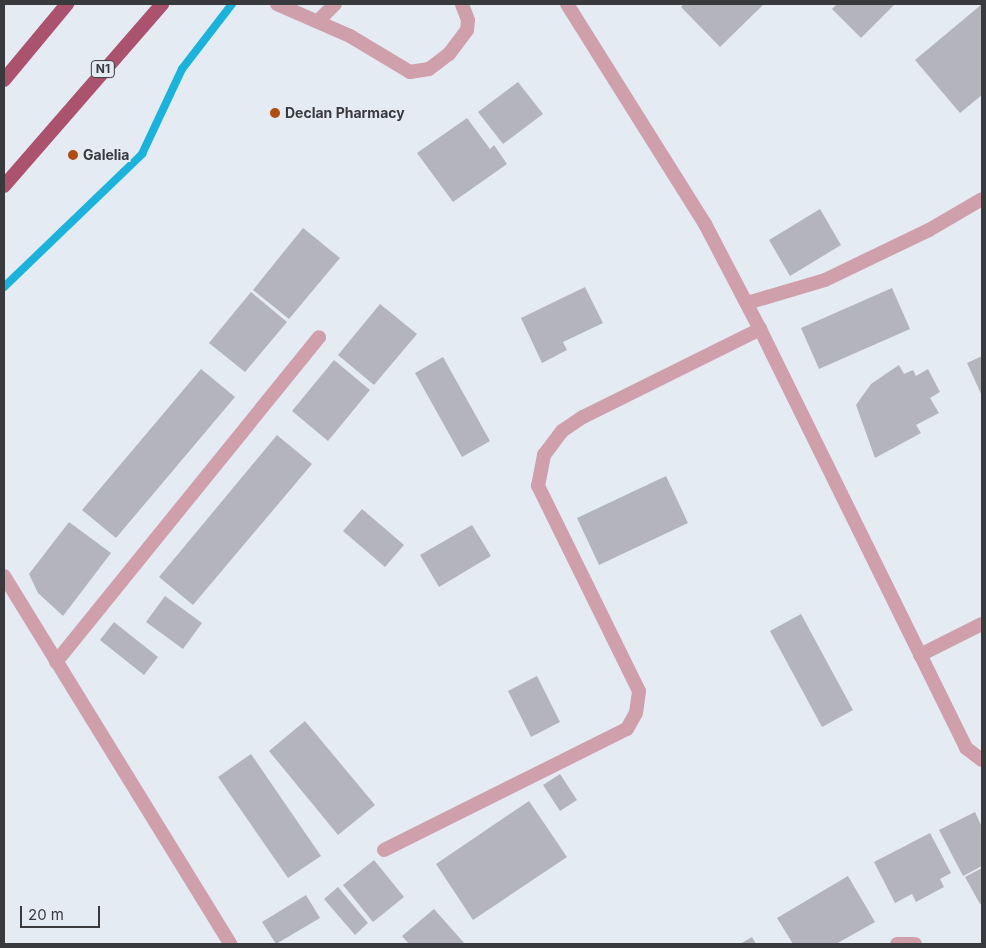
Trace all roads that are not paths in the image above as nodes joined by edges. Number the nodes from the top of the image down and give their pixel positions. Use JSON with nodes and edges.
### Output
{"nodes":[{"id":1,"x":67,"y":4,"type":"edge"},
{"id":2,"x":162,"y":4,"type":"edge"},
{"id":3,"x":277,"y":4,"type":"edge"},
{"id":4,"x":335,"y":4,"type":"edge"},
{"id":5,"x":462,"y":4,"type":"edge"},
{"id":6,"x":567,"y":4,"type":"edge"},
{"id":7,"x":318,"y":21,"type":"junction"},
{"id":8,"x":5,"y":77,"type":"edge"},
{"id":9,"x":4,"y":186,"type":"edge"},
{"id":10,"x":982,"y":199,"type":"edge"},
{"id":11,"x":746,"y":303,"type":"junction"},
{"id":12,"x":760,"y":329,"type":"junction"},
{"id":13,"x":319,"y":337,"type":"dead end"},
{"id":14,"x":4,"y":576,"type":"edge"},
{"id":15,"x":982,"y":624,"type":"edge"},
{"id":16,"x":920,"y":655,"type":"junction"},
{"id":17,"x":56,"y":662,"type":"junction"},
{"id":18,"x":982,"y":760,"type":"edge"},
{"id":19,"x":384,"y":850,"type":"dead end"},
{"id":20,"x":230,"y":944,"type":"edge"},
{"id":21,"x":897,"y":944,"type":"edge"},
{"id":22,"x":915,"y":944,"type":"edge"}],
"edges":[{"from":1,"to":8,"type":"highway"},
{"from":2,"to":9,"type":"highway","number":"N1"},
{"from":3,"to":7,"type":"street"},
{"from":4,"to":7,"type":"street"},
{"from":5,"to":7,"type":"street"},
{"from":6,"to":11,"type":"street"},
{"from":10,"to":11,"type":"street"},
{"from":11,"to":12,"type":"street"},
{"from":12,"to":16,"type":"street"},
{"from":12,"to":19,"type":"street"},
{"from":13,"to":17,"type":"street"},
{"from":14,"to":17,"type":"street"},
{"from":15,"to":16,"type":"street"},
{"from":16,"to":18,"type":"street"},
{"from":17,"to":20,"type":"street"},
{"from":21,"to":22,"type":"street"}]}
